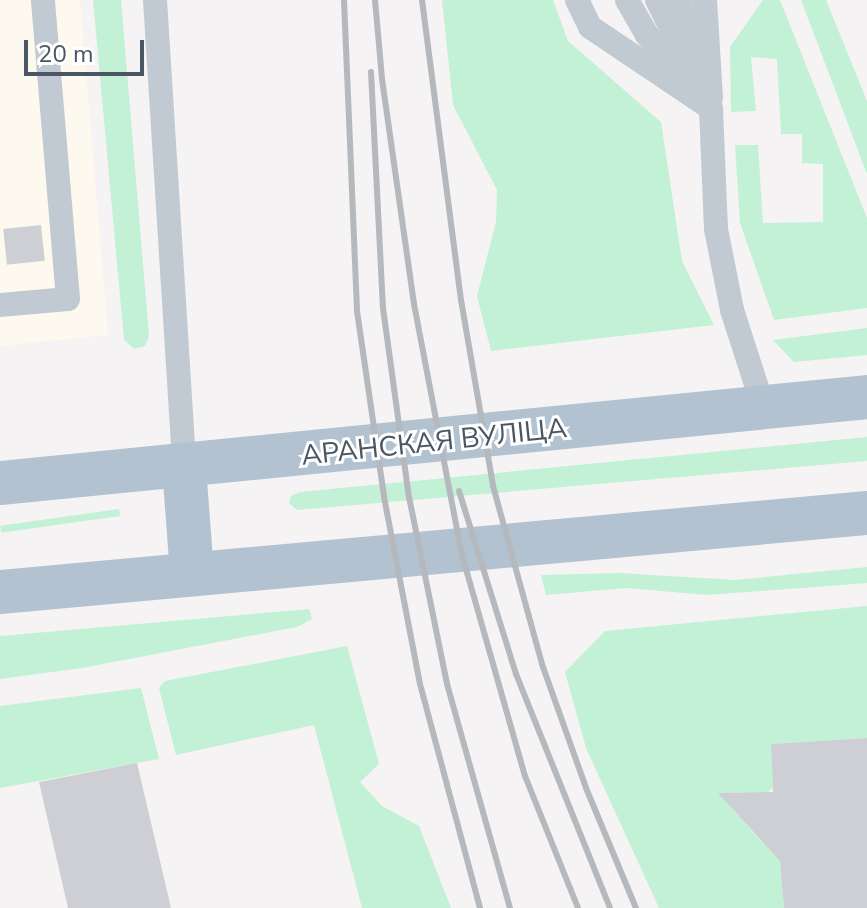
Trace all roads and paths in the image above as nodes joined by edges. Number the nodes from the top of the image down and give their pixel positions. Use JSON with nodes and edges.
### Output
{"nodes":[{"id":1,"x":43,"y":0,"type":"edge"},
{"id":2,"x":155,"y":0,"type":"edge"},
{"id":3,"x":577,"y":0,"type":"edge"},
{"id":4,"x":627,"y":0,"type":"edge"},
{"id":5,"x":657,"y":0,"type":"edge"},
{"id":6,"x":680,"y":0,"type":"edge"},
{"id":7,"x":705,"y":0,"type":"edge"},
{"id":8,"x":711,"y":109,"type":"junction"},
{"id":9,"x":0,"y":305,"type":"edge"},
{"id":10,"x":867,"y":397,"type":"edge"},
{"id":11,"x":764,"y":409,"type":"junction"},
{"id":12,"x":184,"y":467,"type":"junction"},
{"id":13,"x":0,"y":483,"type":"edge"},
{"id":14,"x":867,"y":513,"type":"edge"},
{"id":15,"x":192,"y":574,"type":"junction"},
{"id":16,"x":0,"y":592,"type":"edge"}],
"edges":[{"from":1,"to":9,"type":"lane"},
{"from":2,"to":12,"type":"lane"},
{"from":3,"to":8,"type":"lane"},
{"from":4,"to":8,"type":"lane"},
{"from":5,"to":8,"type":"lane"},
{"from":6,"to":8,"type":"lane"},
{"from":7,"to":8,"type":"lane"},
{"from":8,"to":11,"type":"lane"},
{"from":10,"to":11,"type":"main road","name":"АРАНСКАЯ ВУЛІЦА"},
{"from":11,"to":12,"type":"main road","name":"АРАНСКАЯ ВУЛІЦА"},
{"from":12,"to":13,"type":"main road","name":"АРАНСКАЯ ВУЛІЦА"},
{"from":12,"to":15,"type":"main road"},
{"from":14,"to":15,"type":"main road"},
{"from":15,"to":16,"type":"main road"}]}
